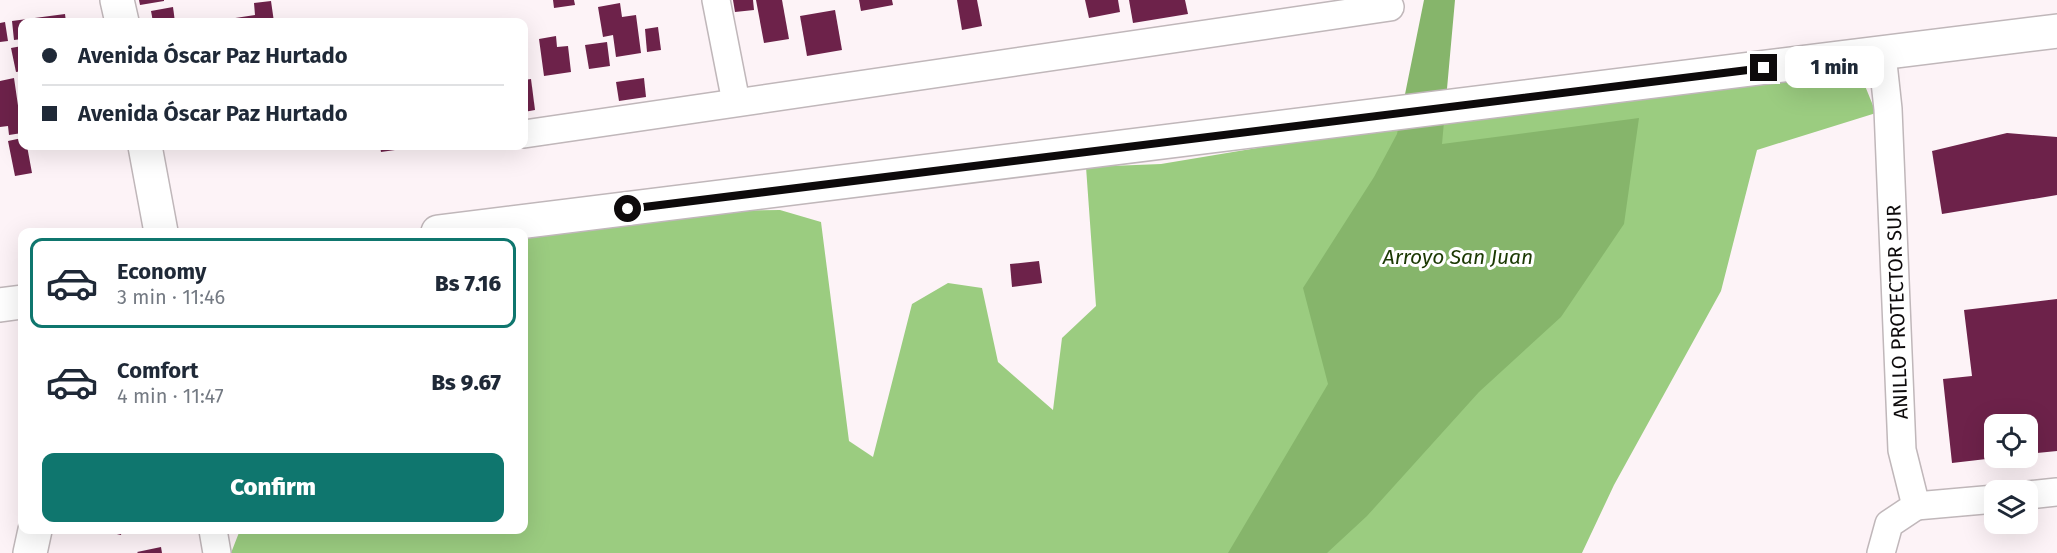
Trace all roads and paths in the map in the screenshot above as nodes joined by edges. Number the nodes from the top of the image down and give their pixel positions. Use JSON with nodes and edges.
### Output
{"nodes":[{"id":1,"x":117,"y":0,"type":"edge"},
{"id":2,"x":716,"y":0,"type":"edge"},
{"id":3,"x":1390,"y":7,"type":"dead end"},
{"id":4,"x":1289,"y":10,"type":"edge"},
{"id":5,"x":121,"y":18,"type":"edge"},
{"id":6,"x":2057,"y":31,"type":"edge"},
{"id":7,"x":1882,"y":54,"type":"junction"},
{"id":8,"x":736,"y":102,"type":"junction"},
{"id":9,"x":528,"y":133,"type":"edge"},
{"id":10,"x":146,"y":150,"type":"edge"},
{"id":11,"x":160,"y":228,"type":"edge"},
{"id":12,"x":470,"y":228,"type":"edge"},
{"id":13,"x":18,"y":302,"type":"edge"},
{"id":14,"x":0,"y":304,"type":"edge"},
{"id":15,"x":2057,"y":492,"type":"edge"},
{"id":16,"x":2038,"y":494,"type":"edge"},
{"id":17,"x":1984,"y":500,"type":"edge"},
{"id":18,"x":1916,"y":506,"type":"junction"},
{"id":19,"x":34,"y":534,"type":"edge"},
{"id":20,"x":214,"y":534,"type":"edge"},
{"id":21,"x":30,"y":553,"type":"edge"},
{"id":22,"x":218,"y":553,"type":"edge"},
{"id":23,"x":1881,"y":553,"type":"edge"}],
"edges":[{"from":1,"to":5,"type":"main road"},
{"from":2,"to":8,"type":"street"},
{"from":3,"to":4,"type":"street"},
{"from":4,"to":8,"type":"street"},
{"from":6,"to":7,"type":"main road"},
{"from":7,"to":12,"type":"main road"},
{"from":7,"to":18,"type":"street","name":"ANILLO PROTECTOR SUR"},
{"from":8,"to":9,"type":"street"},
{"from":10,"to":11,"type":"main road"},
{"from":13,"to":14,"type":"main road"},
{"from":15,"to":16,"type":"street"},
{"from":17,"to":18,"type":"street"},
{"from":18,"to":23,"type":"street"},
{"from":19,"to":21,"type":"main road"},
{"from":20,"to":22,"type":"street"}]}
